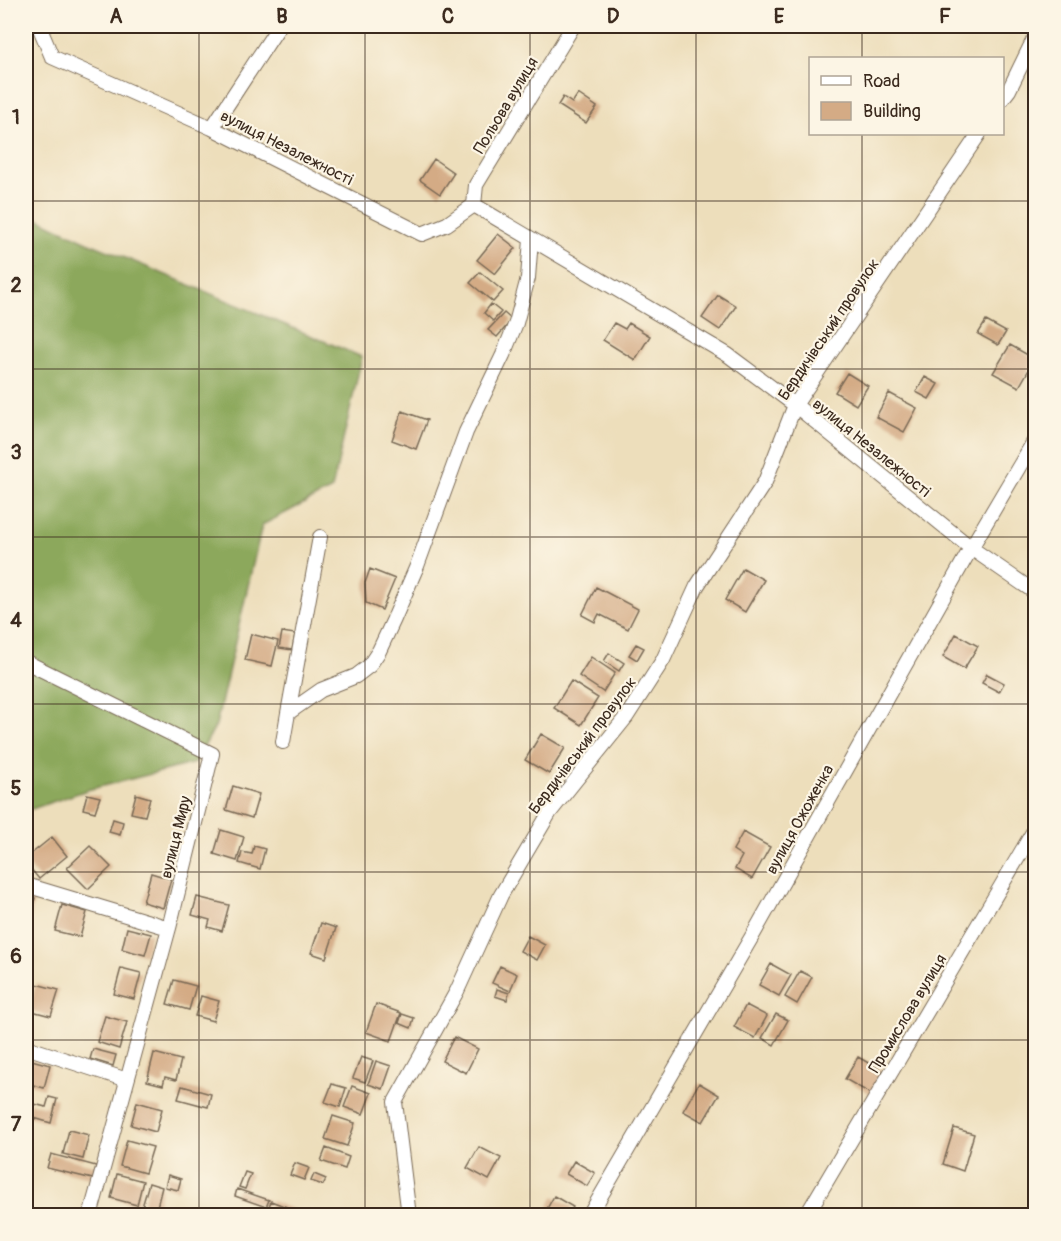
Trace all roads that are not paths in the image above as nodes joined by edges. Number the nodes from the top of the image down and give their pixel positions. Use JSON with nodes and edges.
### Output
{"nodes":[{"id":1,"x":45,"y":26,"type":"edge"},
{"id":2,"x":279,"y":26,"type":"edge"},
{"id":3,"x":573,"y":26,"type":"edge"},
{"id":4,"x":1035,"y":35,"type":"edge"},
{"id":5,"x":1004,"y":96,"type":"edge"},
{"id":6,"x":212,"y":128,"type":"junction"},
{"id":7,"x":978,"y":135,"type":"edge"},
{"id":8,"x":474,"y":205,"type":"junction"},
{"id":9,"x":531,"y":238,"type":"junction"},
{"id":10,"x":795,"y":405,"type":"junction"},
{"id":11,"x":1035,"y":438,"type":"edge"},
{"id":12,"x":320,"y":537,"type":"dead end"},
{"id":13,"x":971,"y":548,"type":"junction"},
{"id":14,"x":1035,"y":593,"type":"edge"},
{"id":15,"x":26,"y":662,"type":"edge"},
{"id":16,"x":288,"y":712,"type":"junction"},
{"id":17,"x":283,"y":742,"type":"dead end"},
{"id":18,"x":1035,"y":827,"type":"edge"},
{"id":19,"x":26,"y":885,"type":"edge"},
{"id":20,"x":169,"y":928,"type":"junction"},
{"id":21,"x":26,"y":1047,"type":"edge"},
{"id":22,"x":127,"y":1080,"type":"junction"},
{"id":23,"x":90,"y":1215,"type":"edge"},
{"id":24,"x":409,"y":1215,"type":"edge"},
{"id":25,"x":589,"y":1215,"type":"edge"},
{"id":26,"x":806,"y":1215,"type":"edge"}],
"edges":[{"from":1,"to":6,"type":"street","name":"вулиця Незалежності"},
{"from":2,"to":6,"type":"street"},
{"from":3,"to":8,"type":"street","name":"Польова вулиця"},
{"from":4,"to":5,"type":"street"},
{"from":6,"to":8,"type":"street","name":"вулиця Незалежності"},
{"from":7,"to":10,"type":"street","name":"Бердичівський провулок"},
{"from":8,"to":9,"type":"street","name":"вулиця Незалежності"},
{"from":9,"to":10,"type":"street","name":"вулиця Незалежності"},
{"from":9,"to":16,"type":"street"},
{"from":10,"to":13,"type":"street","name":"вулиця Незалежності"},
{"from":10,"to":24,"type":"street","name":"Бердичівський провулок"},
{"from":11,"to":13,"type":"street","name":"вулиця Ожоженка"},
{"from":12,"to":16,"type":"street"},
{"from":13,"to":14,"type":"street","name":"вулиця Незалежності"},
{"from":13,"to":25,"type":"street","name":"вулиця Ожоженка"},
{"from":15,"to":20,"type":"street","name":"вулиця Миру"},
{"from":16,"to":17,"type":"street"},
{"from":18,"to":26,"type":"street","name":"Промислова вулиця"},
{"from":19,"to":20,"type":"street"},
{"from":20,"to":22,"type":"street","name":"вулиця Миру"},
{"from":21,"to":22,"type":"street"},
{"from":22,"to":23,"type":"street","name":"вулиця Миру"}]}
